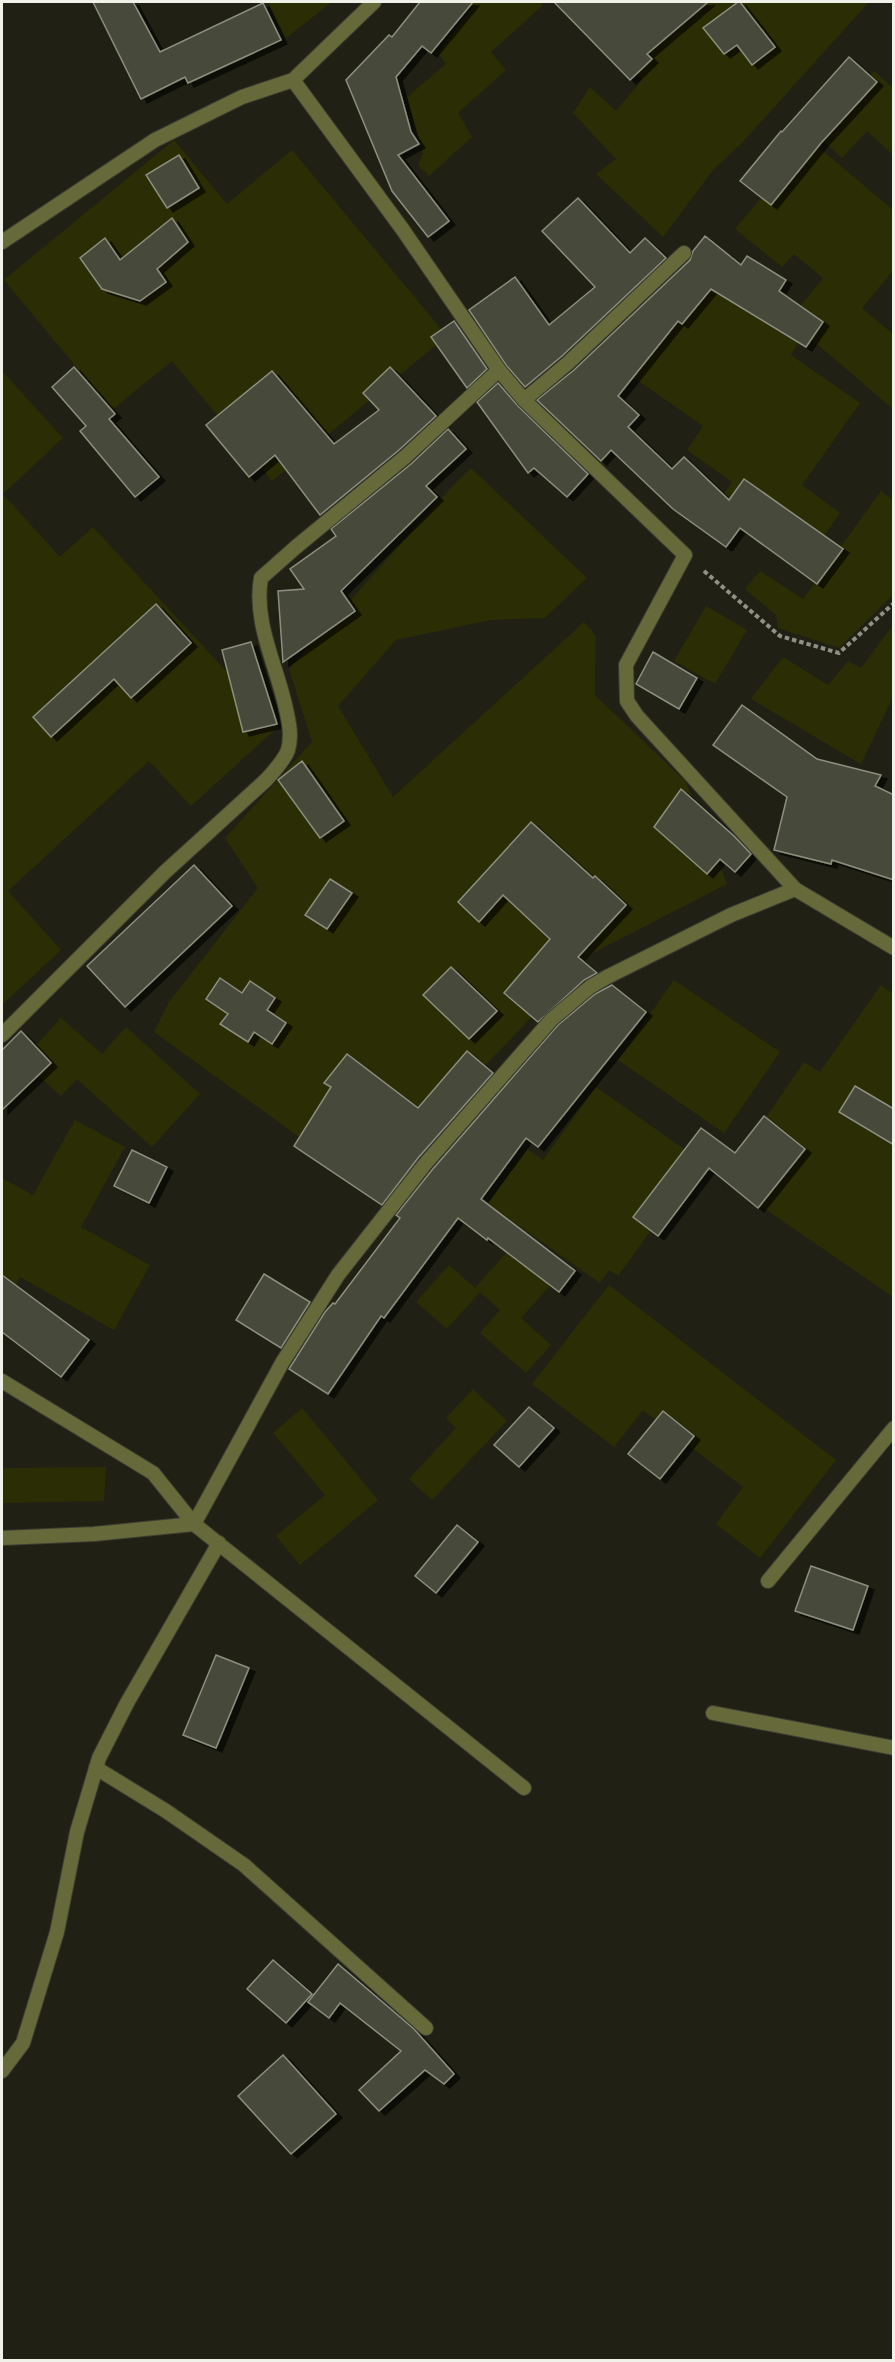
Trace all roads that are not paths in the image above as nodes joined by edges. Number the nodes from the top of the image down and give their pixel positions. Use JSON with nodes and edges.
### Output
{"nodes":[{"id":1,"x":374,"y":2,"type":"edge"},
{"id":2,"x":293,"y":80,"type":"junction"},
{"id":3,"x":2,"y":242,"type":"edge"},
{"id":4,"x":684,"y":253,"type":"dead end"},
{"id":5,"x":500,"y":370,"type":"junction"},
{"id":6,"x":524,"y":400,"type":"junction"},
{"id":7,"x":795,"y":889,"type":"junction"},
{"id":8,"x":894,"y":948,"type":"edge"},
{"id":9,"x":2,"y":1035,"type":"edge"},
{"id":10,"x":2,"y":1381,"type":"edge"},
{"id":11,"x":894,"y":1428,"type":"edge"},
{"id":12,"x":194,"y":1524,"type":"junction"},
{"id":13,"x":2,"y":1538,"type":"edge"},
{"id":14,"x":219,"y":1543,"type":"junction"},
{"id":15,"x":768,"y":1581,"type":"dead end"},
{"id":16,"x":713,"y":1713,"type":"dead end"},
{"id":17,"x":894,"y":1748,"type":"edge"},
{"id":18,"x":96,"y":1768,"type":"junction"},
{"id":19,"x":524,"y":1788,"type":"dead end"},
{"id":20,"x":426,"y":2028,"type":"dead end"},
{"id":21,"x":2,"y":2071,"type":"edge"}],
"edges":[{"from":1,"to":2,"type":"lane"},
{"from":2,"to":3,"type":"lane"},
{"from":2,"to":5,"type":"lane"},
{"from":4,"to":6,"type":"lane"},
{"from":5,"to":6,"type":"lane"},
{"from":5,"to":9,"type":"lane"},
{"from":6,"to":7,"type":"lane"},
{"from":7,"to":8,"type":"lane"},
{"from":7,"to":12,"type":"lane"},
{"from":10,"to":12,"type":"lane"},
{"from":11,"to":15,"type":"lane"},
{"from":12,"to":13,"type":"lane"},
{"from":12,"to":14,"type":"lane"},
{"from":14,"to":18,"type":"lane"},
{"from":14,"to":19,"type":"lane"},
{"from":16,"to":17,"type":"lane"},
{"from":18,"to":20,"type":"lane"},
{"from":18,"to":21,"type":"lane"}]}
